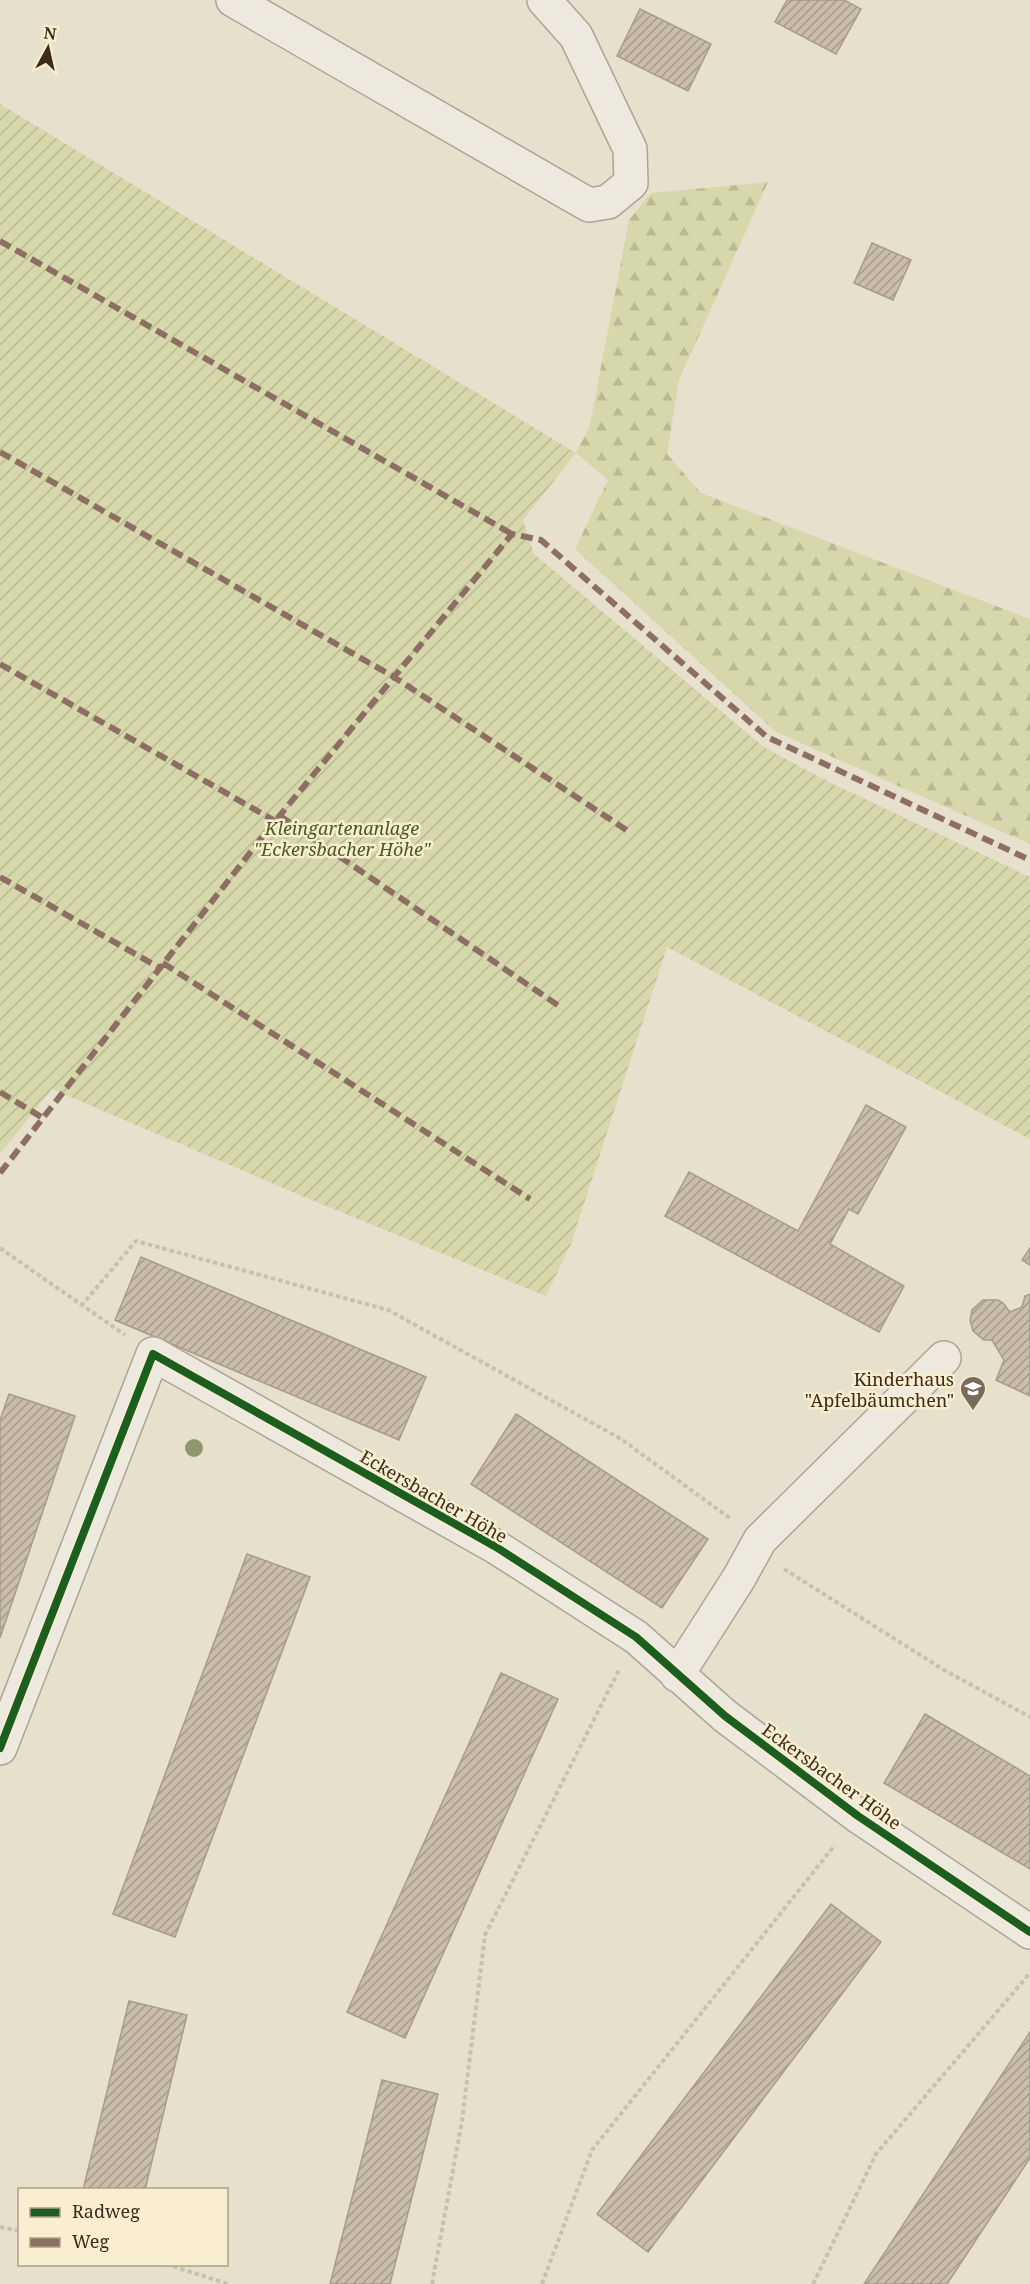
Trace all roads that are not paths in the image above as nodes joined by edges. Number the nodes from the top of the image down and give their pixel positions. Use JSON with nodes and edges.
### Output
{"nodes":[{"id":1,"x":233,"y":0,"type":"edge"},
{"id":2,"x":544,"y":0,"type":"edge"},
{"id":3,"x":944,"y":1358,"type":"dead end"},
{"id":4,"x":677,"y":1675,"type":"junction"},
{"id":5,"x":0,"y":1748,"type":"edge"},
{"id":6,"x":1030,"y":1932,"type":"edge"}],
"edges":[{"from":1,"to":2,"type":"street"},
{"from":3,"to":4,"type":"street"},
{"from":4,"to":5,"type":"street","name":"Eckersbacher Höhe"},
{"from":4,"to":6,"type":"street","name":"Eckersbacher Höhe"}]}
